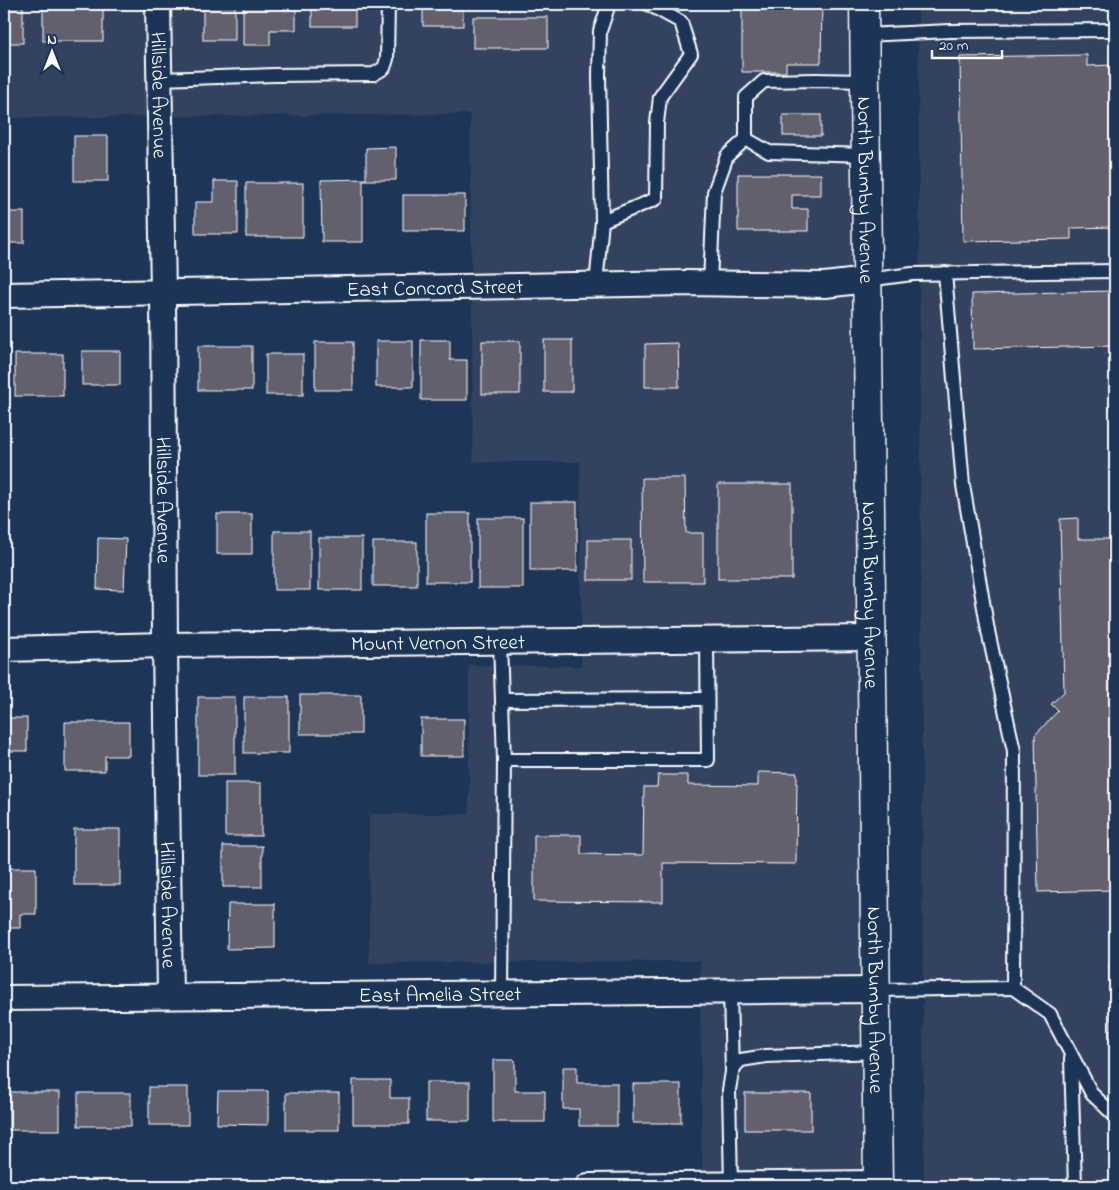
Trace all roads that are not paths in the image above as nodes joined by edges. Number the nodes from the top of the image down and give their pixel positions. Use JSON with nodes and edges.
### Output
{"nodes":[{"id":1,"x":158,"y":4,"type":"edge"},
{"id":2,"x":388,"y":4,"type":"edge"},
{"id":3,"x":609,"y":4,"type":"edge"},
{"id":4,"x":648,"y":4,"type":"edge"},
{"id":5,"x":864,"y":4,"type":"edge"},
{"id":6,"x":1115,"y":30,"type":"edge"},
{"id":7,"x":864,"y":34,"type":"junction"},
{"id":8,"x":160,"y":79,"type":"junction"},
{"id":9,"x":865,"y":81,"type":"junction"},
{"id":10,"x":746,"y":139,"type":"junction"},
{"id":11,"x":866,"y":155,"type":"junction"},
{"id":12,"x":602,"y":221,"type":"junction"},
{"id":13,"x":1115,"y":271,"type":"edge"},
{"id":14,"x":945,"y":273,"type":"junction"},
{"id":15,"x":867,"y":280,"type":"junction"},
{"id":16,"x":710,"y":284,"type":"junction"},
{"id":17,"x":596,"y":285,"type":"junction"},
{"id":18,"x":164,"y":293,"type":"junction"},
{"id":19,"x":4,"y":294,"type":"edge"},
{"id":20,"x":871,"y":638,"type":"junction"},
{"id":21,"x":707,"y":640,"type":"junction"},
{"id":22,"x":500,"y":642,"type":"junction"},
{"id":23,"x":165,"y":645,"type":"junction"},
{"id":24,"x":4,"y":649,"type":"edge"},
{"id":25,"x":707,"y":699,"type":"junction"},
{"id":26,"x":502,"y":700,"type":"junction"},
{"id":27,"x":504,"y":760,"type":"junction"},
{"id":28,"x":1013,"y":988,"type":"junction"},
{"id":29,"x":877,"y":990,"type":"junction"},
{"id":30,"x":730,"y":991,"type":"junction"},
{"id":31,"x":502,"y":993,"type":"junction"},
{"id":32,"x":170,"y":996,"type":"junction"},
{"id":33,"x":4,"y":998,"type":"edge"},
{"id":34,"x":877,"y":1052,"type":"junction"},
{"id":35,"x":1071,"y":1056,"type":"junction"},
{"id":36,"x":732,"y":1072,"type":"junction"},
{"id":37,"x":1115,"y":1116,"type":"edge"},
{"id":38,"x":734,"y":1185,"type":"edge"},
{"id":39,"x":878,"y":1185,"type":"edge"},
{"id":40,"x":588,"y":1186,"type":"edge"},
{"id":41,"x":1075,"y":1186,"type":"edge"}],
"edges":[{"from":1,"to":8,"type":"street","name":"Hillside Avenue"},
{"from":2,"to":8,"type":"lane"},
{"from":3,"to":12,"type":"lane"},
{"from":4,"to":12,"type":"lane"},
{"from":5,"to":7,"type":"street","name":"North Bumby Avenue"},
{"from":6,"to":7,"type":"lane"},
{"from":7,"to":9,"type":"street","name":"North Bumby Avenue"},
{"from":8,"to":18,"type":"street","name":"Hillside Avenue"},
{"from":9,"to":10,"type":"lane"},
{"from":9,"to":11,"type":"street","name":"North Bumby Avenue"},
{"from":10,"to":11,"type":"lane"},
{"from":10,"to":16,"type":"lane"},
{"from":11,"to":15,"type":"street","name":"North Bumby Avenue"},
{"from":12,"to":17,"type":"lane"},
{"from":13,"to":14,"type":"lane"},
{"from":14,"to":15,"type":"lane"},
{"from":14,"to":28,"type":"lane"},
{"from":15,"to":16,"type":"street","name":"East Concord Street"},
{"from":15,"to":20,"type":"street","name":"North Bumby Avenue"},
{"from":16,"to":17,"type":"street","name":"East Concord Street"},
{"from":17,"to":18,"type":"street","name":"East Concord Street"},
{"from":18,"to":19,"type":"street","name":"East Concord Street"},
{"from":18,"to":23,"type":"street","name":"Hillside Avenue"},
{"from":20,"to":21,"type":"street","name":"Mount Vernon Street"},
{"from":20,"to":29,"type":"street","name":"North Bumby Avenue"},
{"from":21,"to":22,"type":"street","name":"Mount Vernon Street"},
{"from":21,"to":25,"type":"lane"},
{"from":22,"to":23,"type":"street","name":"Mount Vernon Street"},
{"from":22,"to":26,"type":"lane"},
{"from":23,"to":24,"type":"street","name":"Mount Vernon Street"},
{"from":23,"to":32,"type":"street","name":"Hillside Avenue"},
{"from":25,"to":26,"type":"lane"},
{"from":25,"to":27,"type":"lane"},
{"from":26,"to":27,"type":"lane"},
{"from":27,"to":31,"type":"lane"},
{"from":28,"to":29,"type":"lane"},
{"from":28,"to":35,"type":"lane"},
{"from":29,"to":30,"type":"street","name":"East Amelia Street"},
{"from":29,"to":34,"type":"street","name":"North Bumby Avenue"},
{"from":30,"to":31,"type":"street","name":"East Amelia Street"},
{"from":30,"to":36,"type":"lane"},
{"from":31,"to":32,"type":"street","name":"East Amelia Street"},
{"from":32,"to":33,"type":"street","name":"East Amelia Street"},
{"from":34,"to":36,"type":"lane"},
{"from":34,"to":39,"type":"street","name":"North Bumby Avenue"},
{"from":35,"to":37,"type":"lane"},
{"from":35,"to":41,"type":"lane"},
{"from":36,"to":38,"type":"lane"},
{"from":38,"to":39,"type":"street"},
{"from":38,"to":40,"type":"street"}]}
